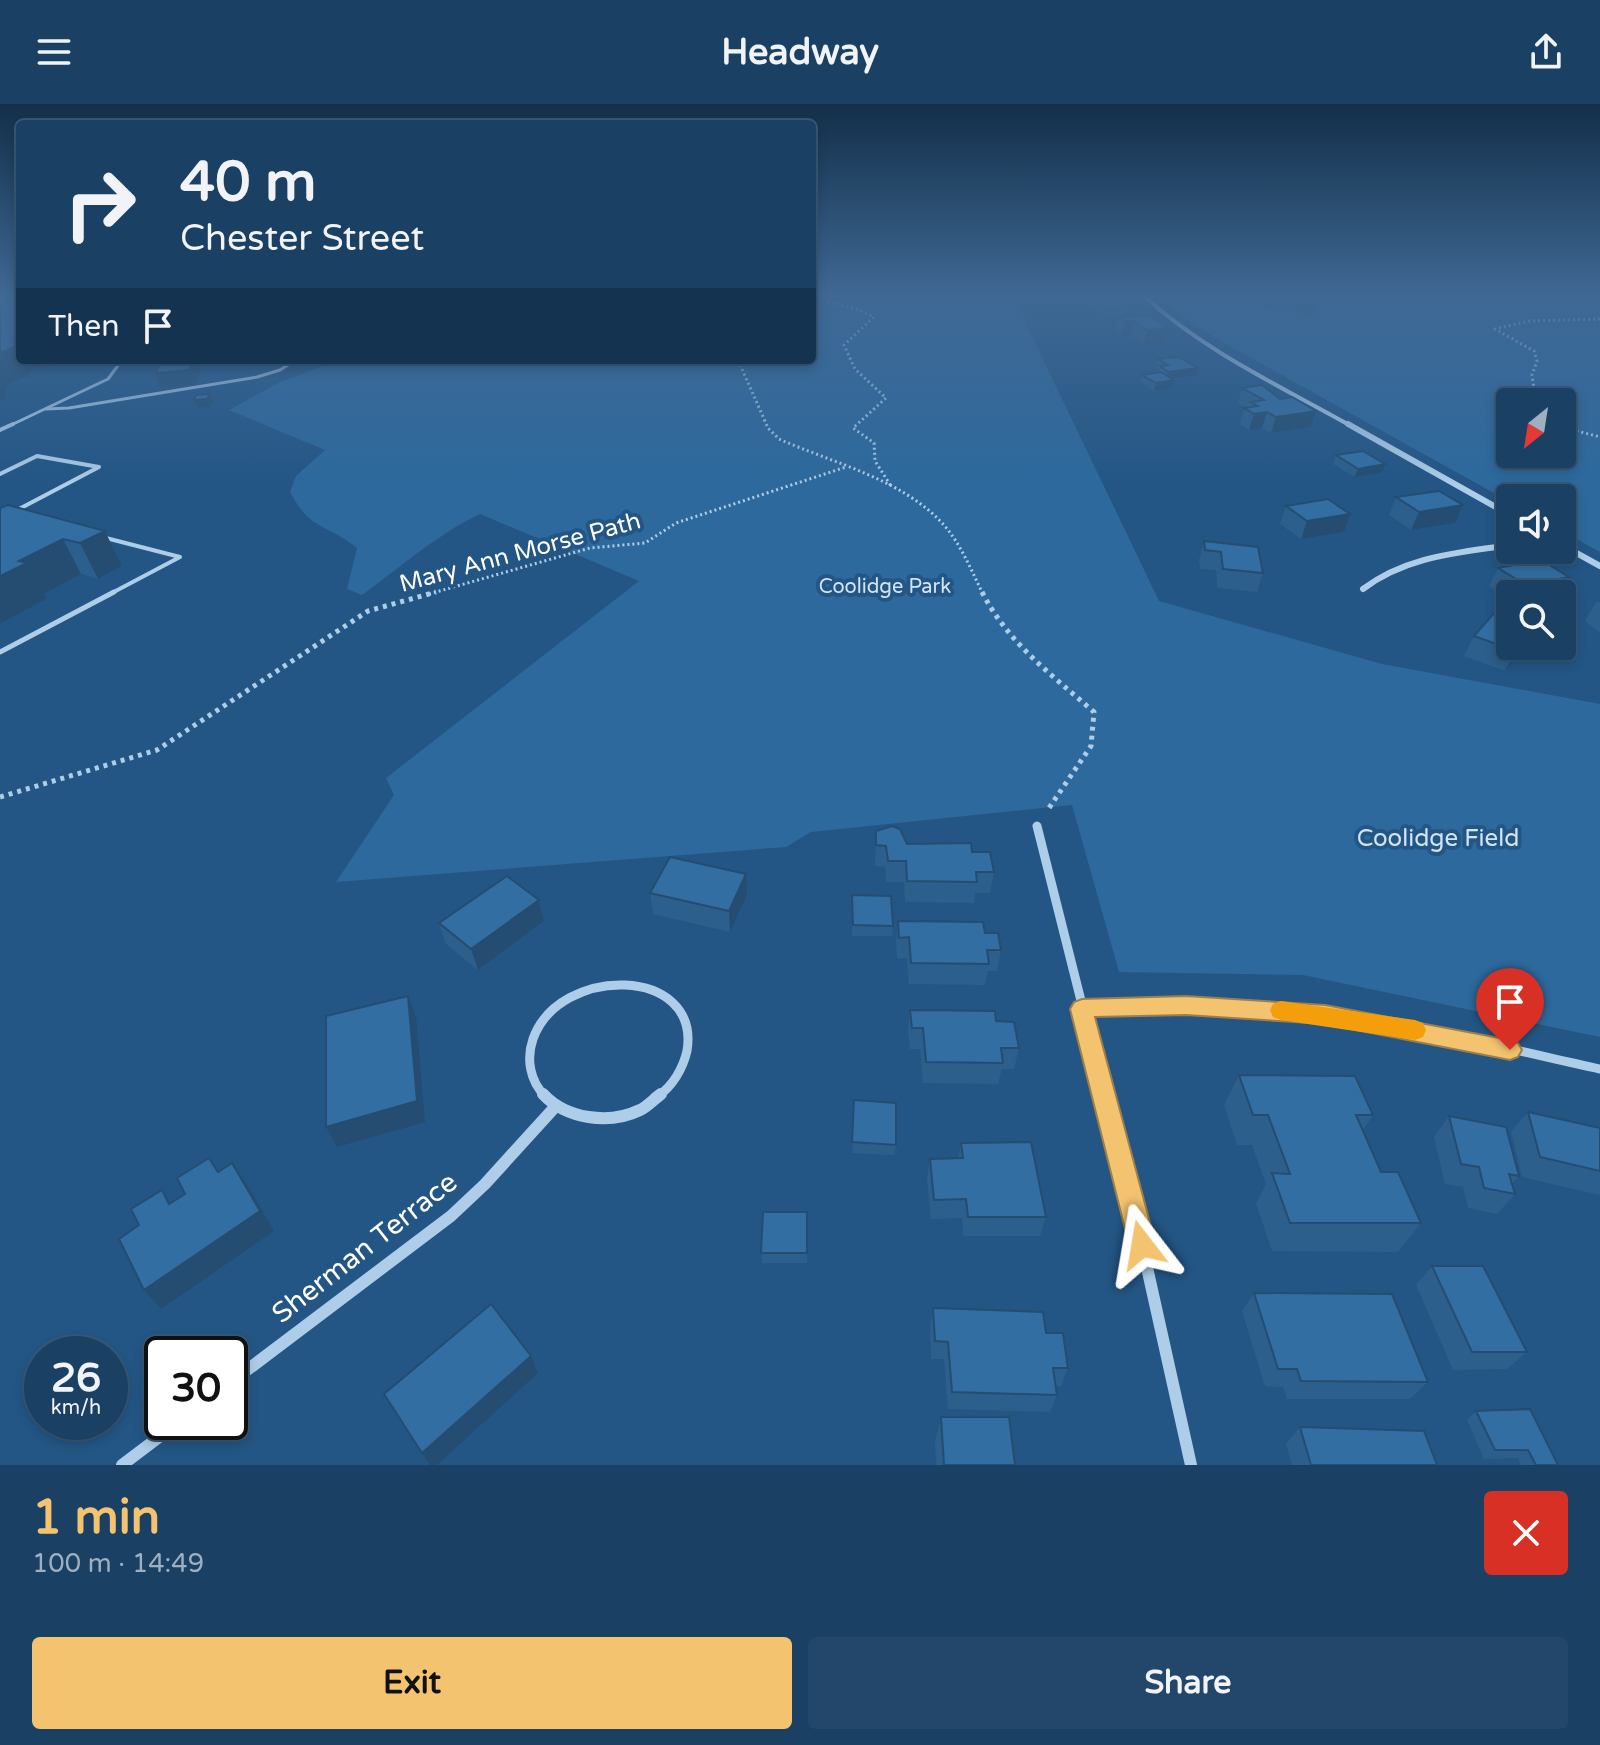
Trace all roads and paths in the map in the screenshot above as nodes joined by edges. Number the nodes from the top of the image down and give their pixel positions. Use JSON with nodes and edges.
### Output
{"nodes":[{"id":1,"x":848,"y":360,"type":"edge"},
{"id":2,"x":1233,"y":360,"type":"edge"},
{"id":3,"x":1537,"y":360,"type":"edge"},
{"id":4,"x":119,"y":364,"type":"edge"},
{"id":5,"x":290,"y":364,"type":"edge"},
{"id":6,"x":740,"y":364,"type":"edge"},
{"id":7,"x":1534,"y":388,"type":"edge"},
{"id":8,"x":46,"y":409,"type":"junction"},
{"id":9,"x":0,"y":430,"type":"edge"},
{"id":10,"x":1576,"y":431,"type":"edge"},
{"id":11,"x":1600,"y":437,"type":"edge"},
{"id":12,"x":846,"y":467,"type":"junction"},
{"id":13,"x":0,"y":474,"type":"edge"},
{"id":14,"x":892,"y":487,"type":"junction"},
{"id":15,"x":1496,"y":507,"type":"edge"},
{"id":16,"x":9,"y":515,"type":"junction"},
{"id":17,"x":24,"y":518,"type":"edge"},
{"id":18,"x":0,"y":519,"type":"edge"},
{"id":19,"x":95,"y":536,"type":"edge"},
{"id":20,"x":1496,"y":548,"type":"edge"},
{"id":21,"x":1576,"y":553,"type":"edge"},
{"id":22,"x":1600,"y":566,"type":"edge"},
{"id":23,"x":1363,"y":589,"type":"dead end"},
{"id":24,"x":0,"y":652,"type":"edge"},
{"id":25,"x":0,"y":797,"type":"edge"},
{"id":26,"x":1037,"y":826,"type":"joint"},
{"id":27,"x":1082,"y":1009,"type":"junction"},
{"id":28,"x":1600,"y":1069,"type":"edge"},
{"id":29,"x":555,"y":1107,"type":"junction"},
{"id":30,"x":248,"y":1369,"type":"edge"},
{"id":31,"x":155,"y":1440,"type":"edge"},
{"id":32,"x":122,"y":1465,"type":"edge"},
{"id":33,"x":1191,"y":1465,"type":"edge"}],
"edges":[{"from":1,"to":14,"type":"path"},
{"from":2,"to":15,"type":"street"},
{"from":3,"to":7,"type":"path"},
{"from":4,"to":8,"type":"lane"},
{"from":5,"to":8,"type":"lane"},
{"from":6,"to":12,"type":"path"},
{"from":8,"to":9,"type":"lane"},
{"from":10,"to":11,"type":"path"},
{"from":12,"to":14,"type":"path"},
{"from":12,"to":25,"type":"path","name":"Mary Ann Morse Path"},
{"from":13,"to":16,"type":"lane"},
{"from":14,"to":26,"type":"path"},
{"from":16,"to":17,"type":"lane"},
{"from":16,"to":18,"type":"lane"},
{"from":19,"to":24,"type":"lane"},
{"from":20,"to":23,"type":"street"},
{"from":21,"to":22,"type":"street"},
{"from":26,"to":27,"type":"street"},
{"from":27,"to":28,"type":"street"},
{"from":27,"to":33,"type":"street"},
{"from":29,"to":29,"type":"street"},
{"from":29,"to":30,"type":"street","name":"Sherman Terrace"},
{"from":31,"to":32,"type":"street"}]}
